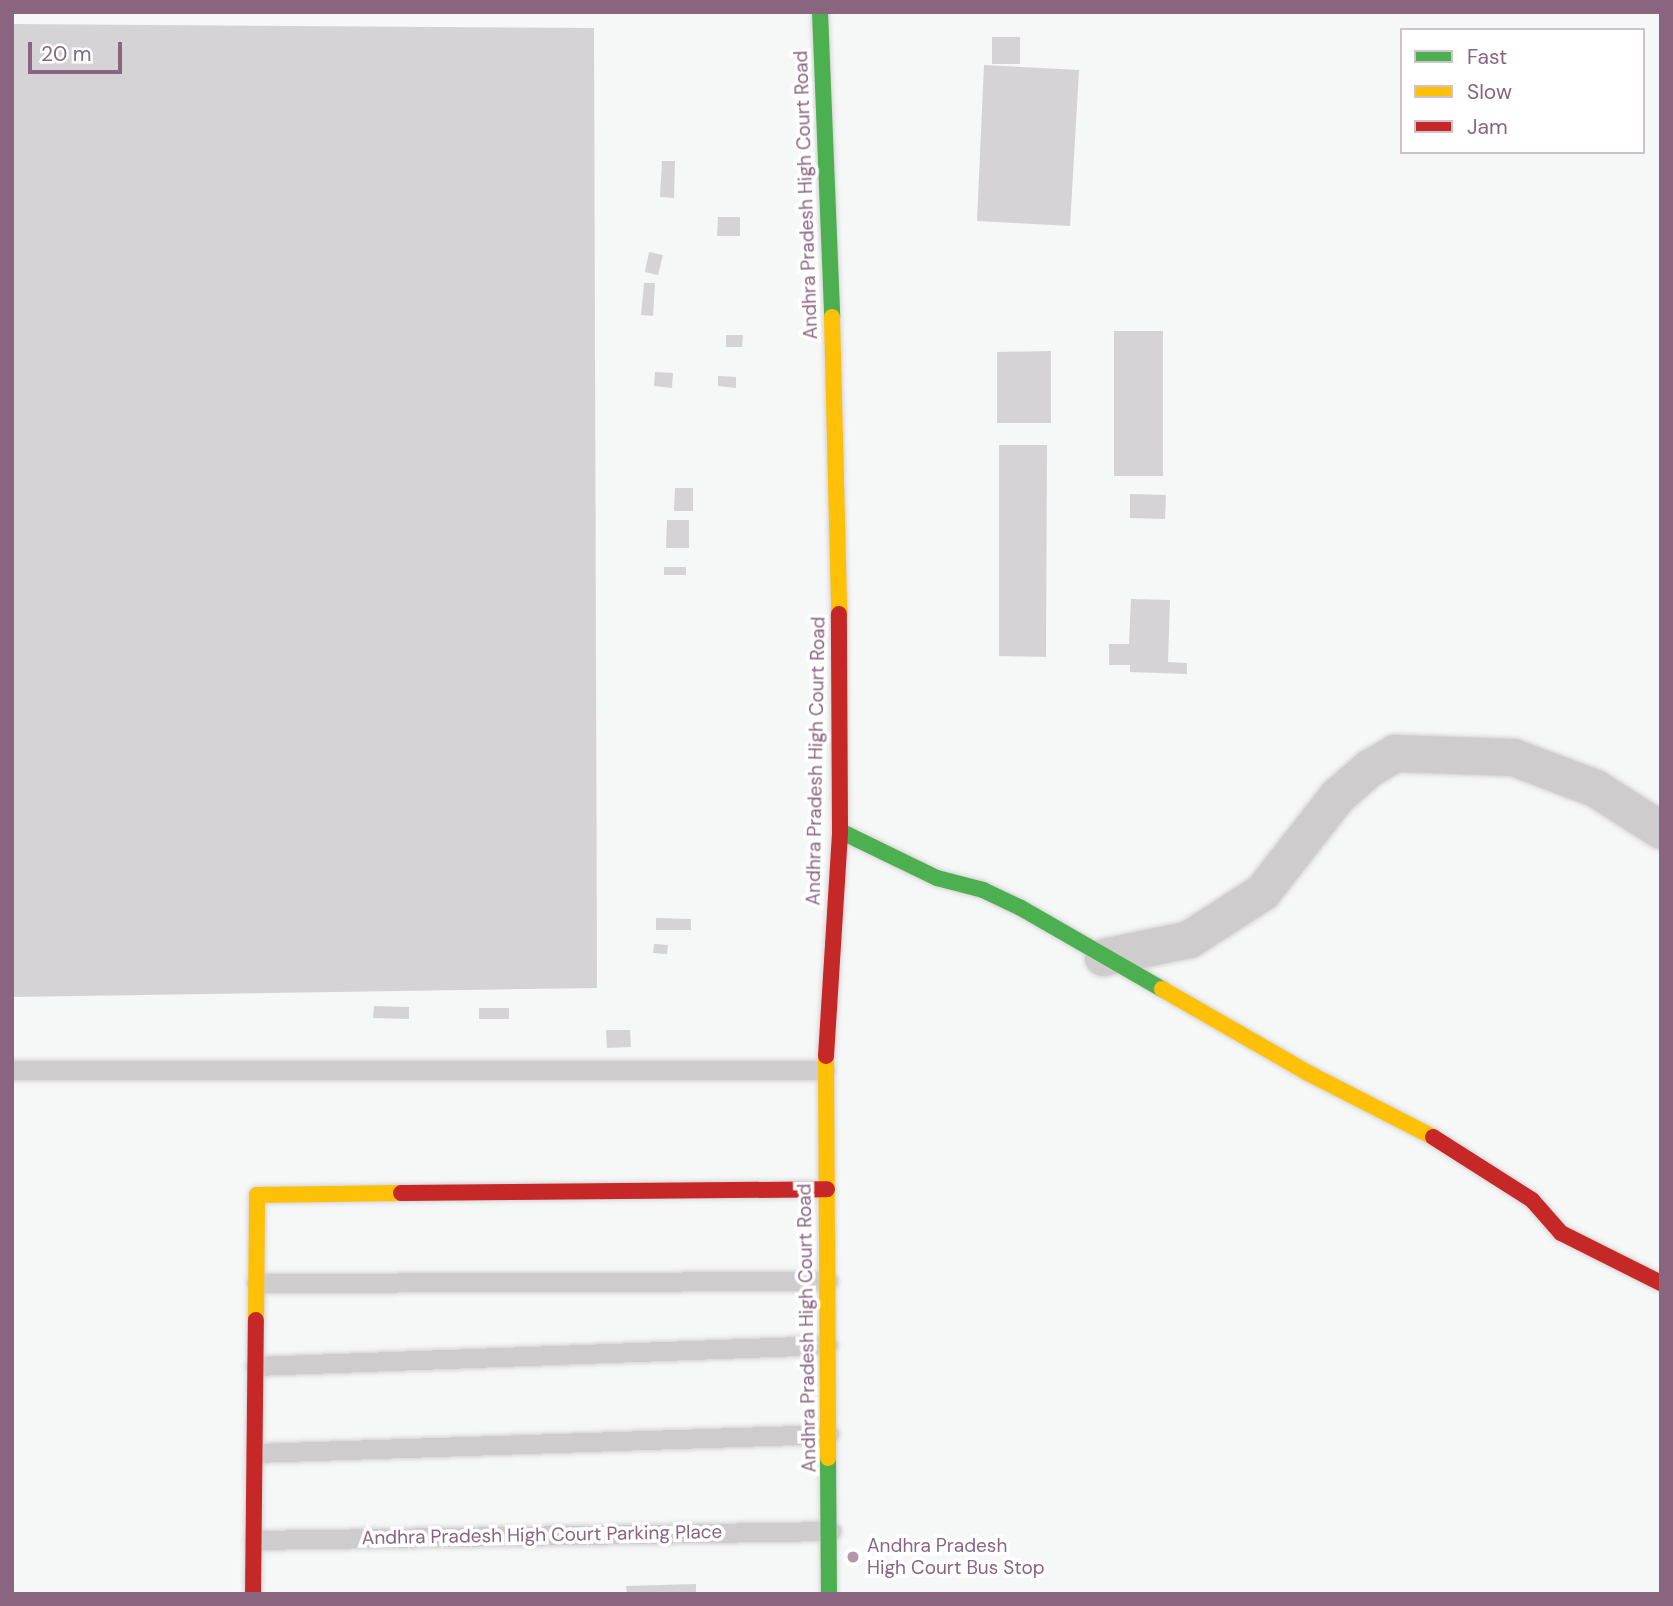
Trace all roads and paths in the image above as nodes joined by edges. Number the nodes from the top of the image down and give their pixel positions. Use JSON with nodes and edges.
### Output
{"nodes":[{"id":1,"x":820,"y":12,"type":"edge"},
{"id":2,"x":1661,"y":830,"type":"edge"},
{"id":3,"x":840,"y":831,"type":"junction"},
{"id":4,"x":1103,"y":957,"type":"junction"},
{"id":5,"x":12,"y":1070,"type":"edge"},
{"id":6,"x":825,"y":1070,"type":"junction"},
{"id":7,"x":827,"y":1189,"type":"junction"},
{"id":8,"x":828,"y":1281,"type":"junction"},
{"id":9,"x":256,"y":1283,"type":"junction"},
{"id":10,"x":1661,"y":1283,"type":"edge"},
{"id":11,"x":828,"y":1345,"type":"junction"},
{"id":12,"x":255,"y":1366,"type":"junction"},
{"id":13,"x":830,"y":1434,"type":"junction"},
{"id":14,"x":254,"y":1453,"type":"junction"},
{"id":15,"x":831,"y":1531,"type":"junction"},
{"id":16,"x":254,"y":1540,"type":"junction"},
{"id":17,"x":253,"y":1594,"type":"edge"},
{"id":18,"x":829,"y":1594,"type":"edge"}],
"edges":[{"from":1,"to":3,"type":"street","name":"Andhra Pradesh High Court Road"},
{"from":2,"to":4,"type":"street"},
{"from":3,"to":4,"type":"street"},
{"from":3,"to":6,"type":"street","name":"Andhra Pradesh High Court Road"},
{"from":4,"to":10,"type":"street"},
{"from":5,"to":6,"type":"lane"},
{"from":6,"to":7,"type":"street","name":"Andhra Pradesh High Court Road"},
{"from":7,"to":8,"type":"street","name":"Andhra Pradesh High Court Road"},
{"from":7,"to":9,"type":"street"},
{"from":8,"to":9,"type":"lane"},
{"from":8,"to":11,"type":"street","name":"Andhra Pradesh High Court Road"},
{"from":9,"to":12,"type":"street"},
{"from":11,"to":12,"type":"lane"},
{"from":11,"to":13,"type":"street","name":"Andhra Pradesh High Court Road"},
{"from":12,"to":14,"type":"street"},
{"from":13,"to":14,"type":"lane"},
{"from":13,"to":15,"type":"street","name":"Andhra Pradesh High Court Road"},
{"from":14,"to":16,"type":"street"},
{"from":15,"to":16,"type":"lane","name":"Andhra Pradesh High Court Parking Place"},
{"from":15,"to":18,"type":"street","name":"Andhra Pradesh High Court Road"},
{"from":16,"to":17,"type":"street"}]}
